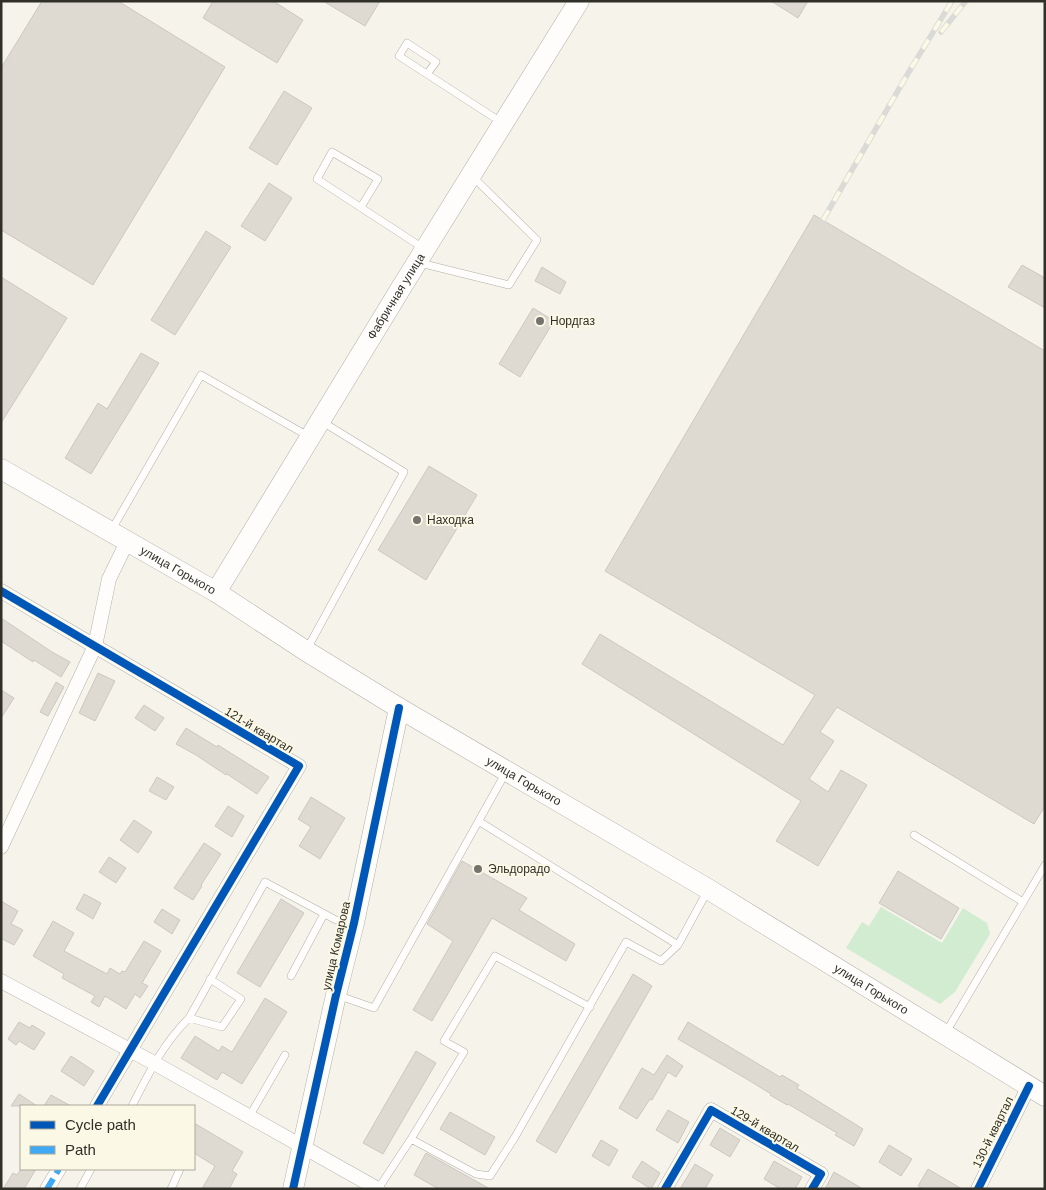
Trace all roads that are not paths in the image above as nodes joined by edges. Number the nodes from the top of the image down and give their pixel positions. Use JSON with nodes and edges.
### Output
{"nodes":[{"id":1,"x":579,"y":1,"type":"edge"},
{"id":2,"x":427,"y":74,"type":"junction"},
{"id":3,"x":503,"y":124,"type":"junction"},
{"id":4,"x":472,"y":175,"type":"junction"},
{"id":5,"x":361,"y":207,"type":"junction"},
{"id":6,"x":421,"y":256,"type":"junction"},
{"id":7,"x":316,"y":429,"type":"junction"},
{"id":8,"x":1,"y":469,"type":"edge"},
{"id":9,"x":119,"y":537,"type":"junction"},
{"id":10,"x":1,"y":591,"type":"edge"},
{"id":11,"x":216,"y":592,"type":"junction"},
{"id":12,"x":95,"y":646,"type":"junction"},
{"id":13,"x":306,"y":651,"type":"junction"},
{"id":14,"x":399,"y":708,"type":"junction"},
{"id":15,"x":506,"y":772,"type":"junction"},
{"id":16,"x":480,"y":822,"type":"junction"},
{"id":17,"x":914,"y":835,"type":"dead end"},
{"id":18,"x":1,"y":847,"type":"edge"},
{"id":19,"x":1045,"y":865,"type":"edge"},
{"id":20,"x":708,"y":889,"type":"junction"},
{"id":21,"x":1023,"y":902,"type":"junction"},
{"id":22,"x":324,"y":914,"type":"junction"},
{"id":23,"x":354,"y":924,"type":"junction"},
{"id":24,"x":678,"y":946,"type":"junction"},
{"id":25,"x":291,"y":976,"type":"dead end"},
{"id":26,"x":210,"y":979,"type":"junction"},
{"id":27,"x":1,"y":981,"type":"edge"},
{"id":28,"x":336,"y":995,"type":"junction"},
{"id":29,"x":590,"y":1007,"type":"junction"},
{"id":30,"x":189,"y":1018,"type":"junction"},
{"id":31,"x":945,"y":1034,"type":"junction"},
{"id":32,"x":132,"y":1051,"type":"junction"},
{"id":33,"x":285,"y":1055,"type":"dead end"},
{"id":34,"x":154,"y":1063,"type":"junction"},
{"id":35,"x":1037,"y":1091,"type":"edge"},
{"id":36,"x":99,"y":1105,"type":"edge"},
{"id":37,"x":133,"y":1105,"type":"edge"},
{"id":38,"x":249,"y":1116,"type":"junction"},
{"id":39,"x":411,"y":1139,"type":"junction"},
{"id":40,"x":303,"y":1147,"type":"junction"},
{"id":41,"x":58,"y":1170,"type":"edge"},
{"id":42,"x":90,"y":1170,"type":"edge"},
{"id":43,"x":180,"y":1170,"type":"edge"},
{"id":44,"x":47,"y":1189,"type":"edge"},
{"id":45,"x":80,"y":1189,"type":"edge"},
{"id":46,"x":171,"y":1189,"type":"edge"},
{"id":47,"x":293,"y":1189,"type":"edge"},
{"id":48,"x":378,"y":1189,"type":"edge"},
{"id":49,"x":665,"y":1189,"type":"edge"},
{"id":50,"x":812,"y":1189,"type":"edge"},
{"id":51,"x":978,"y":1189,"type":"edge"}],
"edges":[{"from":1,"to":3,"type":"main road","name":"Фабричная улица"},
{"from":2,"to":2,"type":"lane"},
{"from":2,"to":3,"type":"lane"},
{"from":3,"to":4,"type":"main road","name":"Фабричная улица"},
{"from":4,"to":6,"type":"main road","name":"Фабричная улица"},
{"from":4,"to":6,"type":"lane"},
{"from":5,"to":5,"type":"lane"},
{"from":5,"to":6,"type":"lane"},
{"from":6,"to":7,"type":"main road","name":"Фабричная улица"},
{"from":7,"to":9,"type":"lane"},
{"from":7,"to":11,"type":"main road","name":"Фабричная улица"},
{"from":7,"to":13,"type":"lane"},
{"from":8,"to":9,"type":"main road","name":"улица Горького"},
{"from":9,"to":11,"type":"main road","name":"улица Горького"},
{"from":9,"to":12,"type":"street"},
{"from":10,"to":12,"type":"street","name":"121-й квартал"},
{"from":11,"to":13,"type":"main road","name":"улица Горького"},
{"from":12,"to":18,"type":"street"},
{"from":12,"to":32,"type":"street","name":"121-й квартал"},
{"from":13,"to":14,"type":"main road","name":"улица Горького"},
{"from":14,"to":15,"type":"main road","name":"улица Горького"},
{"from":14,"to":23,"type":"main road","name":"улица Комарова"},
{"from":15,"to":16,"type":"lane"},
{"from":15,"to":20,"type":"main road","name":"улица Горького"},
{"from":16,"to":24,"type":"lane"},
{"from":16,"to":28,"type":"lane"},
{"from":17,"to":21,"type":"lane"},
{"from":19,"to":21,"type":"lane"},
{"from":20,"to":24,"type":"lane"},
{"from":20,"to":31,"type":"main road","name":"улица Горького"},
{"from":21,"to":31,"type":"lane"},
{"from":22,"to":23,"type":"lane"},
{"from":22,"to":25,"type":"lane"},
{"from":22,"to":26,"type":"lane"},
{"from":23,"to":28,"type":"main road","name":"улица Комарова"},
{"from":24,"to":29,"type":"lane"},
{"from":26,"to":30,"type":"lane"},
{"from":26,"to":30,"type":"lane"},
{"from":27,"to":32,"type":"street"},
{"from":28,"to":40,"type":"main road","name":"улица Комарова"},
{"from":29,"to":39,"type":"lane"},
{"from":29,"to":39,"type":"lane"},
{"from":30,"to":34,"type":"lane"},
{"from":31,"to":35,"type":"main road","name":"улица Горького"},
{"from":32,"to":34,"type":"street"},
{"from":32,"to":36,"type":"street"},
{"from":33,"to":38,"type":"lane"},
{"from":34,"to":37,"type":"lane"},
{"from":34,"to":38,"type":"street"},
{"from":35,"to":51,"type":"street","name":"130-й квартал"},
{"from":38,"to":40,"type":"street"},
{"from":39,"to":48,"type":"lane"},
{"from":40,"to":47,"type":"main road","name":"улица Комарова"},
{"from":40,"to":48,"type":"street"},
{"from":41,"to":44,"type":"street"},
{"from":42,"to":45,"type":"lane"},
{"from":43,"to":46,"type":"lane"},
{"from":49,"to":50,"type":"street","name":"129-й квартал"}]}
